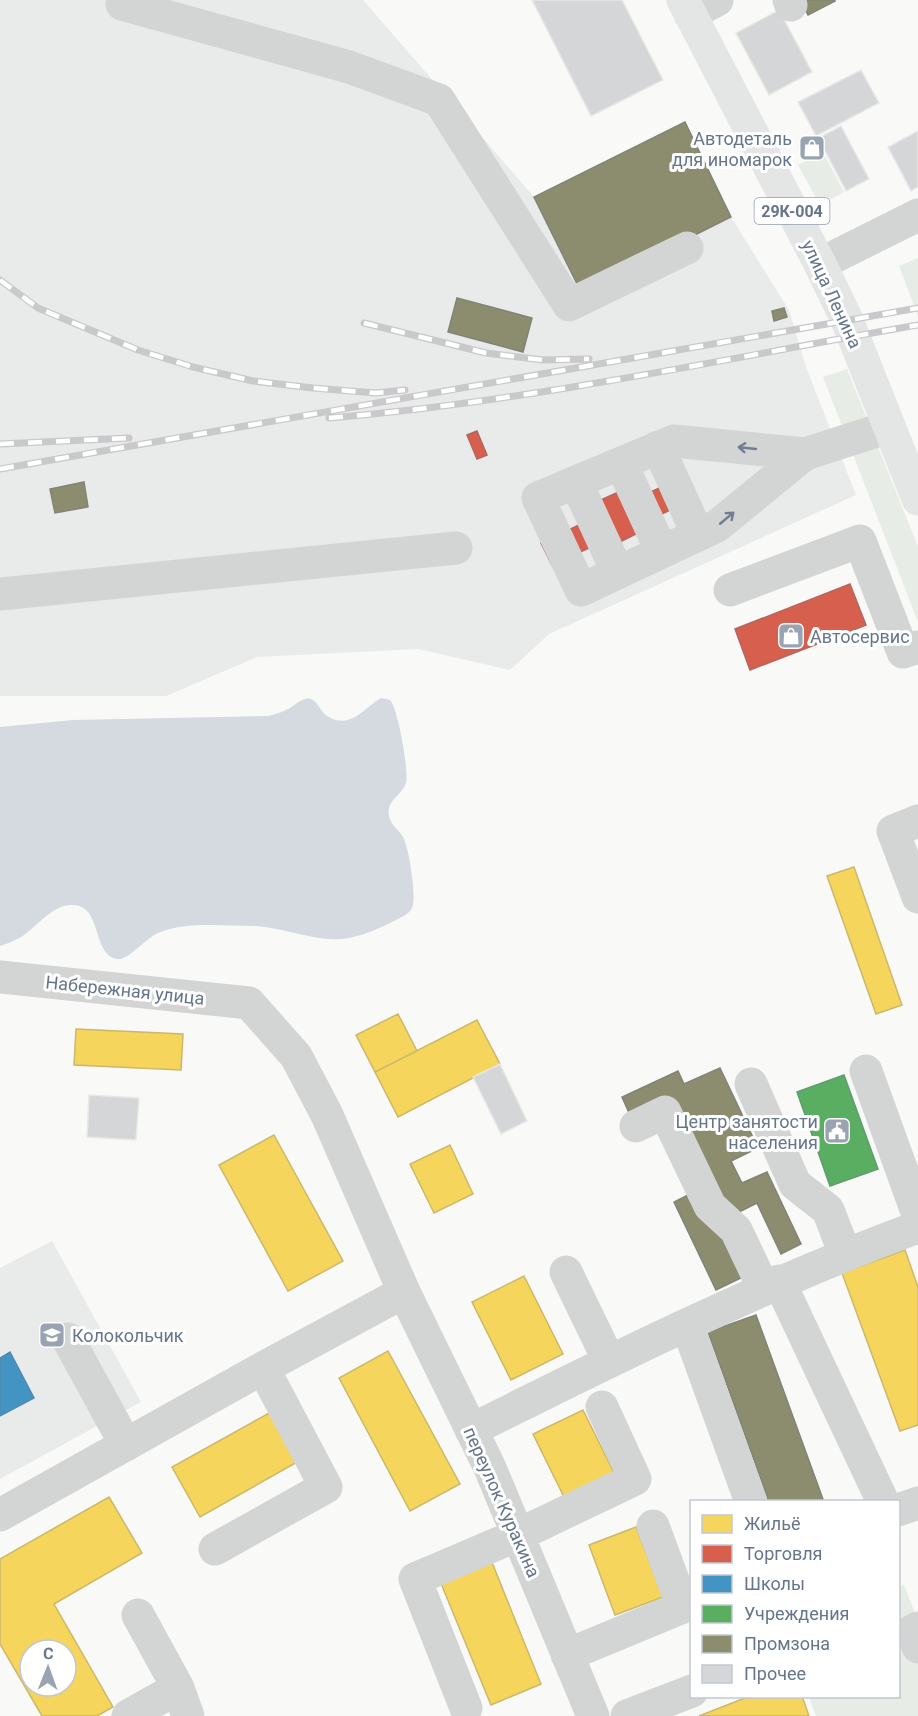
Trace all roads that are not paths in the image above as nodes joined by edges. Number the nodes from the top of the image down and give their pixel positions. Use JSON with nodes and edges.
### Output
{"nodes":[{"id":1,"x":112,"y":1,"type":"edge"},
{"id":2,"x":696,"y":5,"type":"edge"},
{"id":3,"x":918,"y":216,"type":"edge"},
{"id":4,"x":687,"y":248,"type":"dead end"},
{"id":5,"x":820,"y":264,"type":"junction"},
{"id":6,"x":889,"y":427,"type":"junction"},
{"id":7,"x":805,"y":454,"type":"junction"},
{"id":8,"x":639,"y":455,"type":"junction"},
{"id":9,"x":918,"y":499,"type":"edge"},
{"id":10,"x":680,"y":544,"type":"junction"},
{"id":11,"x":456,"y":548,"type":"dead end"},
{"id":12,"x":730,"y":590,"type":"dead end"},
{"id":13,"x":0,"y":594,"type":"edge"},
{"id":14,"x":918,"y":647,"type":"edge"},
{"id":15,"x":918,"y":821,"type":"edge"},
{"id":16,"x":918,"y":897,"type":"edge"},
{"id":17,"x":0,"y":977,"type":"edge"},
{"id":18,"x":249,"y":1003,"type":"joint"},
{"id":19,"x":866,"y":1071,"type":"dead end"},
{"id":20,"x":751,"y":1084,"type":"dead end"},
{"id":21,"x":636,"y":1126,"type":"dead end"},
{"id":22,"x":918,"y":1215,"type":"edge"},
{"id":23,"x":918,"y":1227,"type":"edge"},
{"id":24,"x":845,"y":1254,"type":"junction"},
{"id":25,"x":566,"y":1272,"type":"dead end"},
{"id":26,"x":771,"y":1285,"type":"junction"},
{"id":27,"x":404,"y":1292,"type":"junction"},
{"id":28,"x":687,"y":1324,"type":"junction"},
{"id":29,"x":68,"y":1339,"type":"dead end"},
{"id":30,"x":609,"y":1361,"type":"junction"},
{"id":31,"x":263,"y":1368,"type":"junction"},
{"id":32,"x":602,"y":1407,"type":"dead end"},
{"id":33,"x":471,"y":1430,"type":"junction"},
{"id":34,"x":126,"y":1445,"type":"junction"},
{"id":35,"x":750,"y":1500,"type":"edge"},
{"id":36,"x":882,"y":1500,"type":"edge"},
{"id":37,"x":918,"y":1503,"type":"edge"},
{"id":38,"x":900,"y":1509,"type":"edge"},
{"id":39,"x":0,"y":1515,"type":"edge"},
{"id":40,"x":653,"y":1526,"type":"dead end"},
{"id":41,"x":518,"y":1535,"type":"junction"},
{"id":42,"x":215,"y":1549,"type":"dead end"},
{"id":43,"x":138,"y":1616,"type":"dead end"},
{"id":44,"x":918,"y":1628,"type":"edge"},
{"id":45,"x":918,"y":1647,"type":"edge"},
{"id":46,"x":567,"y":1655,"type":"junction"},
{"id":47,"x":690,"y":1692,"type":"edge"},
{"id":48,"x":183,"y":1702,"type":"edge"},
{"id":49,"x":466,"y":1708,"type":"dead end"},
{"id":50,"x":128,"y":1716,"type":"edge"},
{"id":51,"x":593,"y":1716,"type":"edge"},
{"id":52,"x":627,"y":1716,"type":"edge"}],
"edges":[{"from":1,"to":4,"type":"street"},
{"from":2,"to":5,"type":"main road","name":"улица Ленина","number":"29К-004"},
{"from":3,"to":5,"type":"street"},
{"from":5,"to":6,"type":"main road","name":"улица Ленина","number":"29К-004"},
{"from":6,"to":7,"type":"street"},
{"from":6,"to":9,"type":"main road","name":"улица Ленина","number":"29К-004"},
{"from":7,"to":8,"type":"street","one_way":true},
{"from":10,"to":7,"type":"street","one_way":true},
{"from":8,"to":10,"type":"street"},
{"from":8,"to":10,"type":"street"},
{"from":11,"to":13,"type":"street"},
{"from":12,"to":14,"type":"street"},
{"from":15,"to":16,"type":"street"},
{"from":17,"to":18,"type":"street","name":"Набережная улица"},
{"from":18,"to":27,"type":"street","name":"переулок Куракина"},
{"from":19,"to":22,"type":"street"},
{"from":20,"to":24,"type":"street"},
{"from":21,"to":26,"type":"street"},
{"from":23,"to":24,"type":"street"},
{"from":24,"to":26,"type":"street"},
{"from":25,"to":30,"type":"street"},
{"from":26,"to":28,"type":"street"},
{"from":26,"to":36,"type":"street"},
{"from":27,"to":31,"type":"street"},
{"from":27,"to":33,"type":"street","name":"переулок Куракина"},
{"from":28,"to":30,"type":"street"},
{"from":28,"to":35,"type":"street"},
{"from":29,"to":34,"type":"street"},
{"from":30,"to":33,"type":"street"},
{"from":31,"to":34,"type":"street"},
{"from":31,"to":42,"type":"street"},
{"from":32,"to":41,"type":"street"},
{"from":33,"to":41,"type":"street","name":"переулок Куракина"},
{"from":34,"to":39,"type":"street"},
{"from":37,"to":38,"type":"street"},
{"from":40,"to":46,"type":"street"},
{"from":41,"to":46,"type":"street","name":"переулок Куракина"},
{"from":41,"to":49,"type":"street"},
{"from":43,"to":48,"type":"street"},
{"from":44,"to":45,"type":"street"},
{"from":46,"to":51,"type":"street","name":"переулок Куракина"},
{"from":47,"to":52,"type":"street"},
{"from":48,"to":50,"type":"street"}]}
